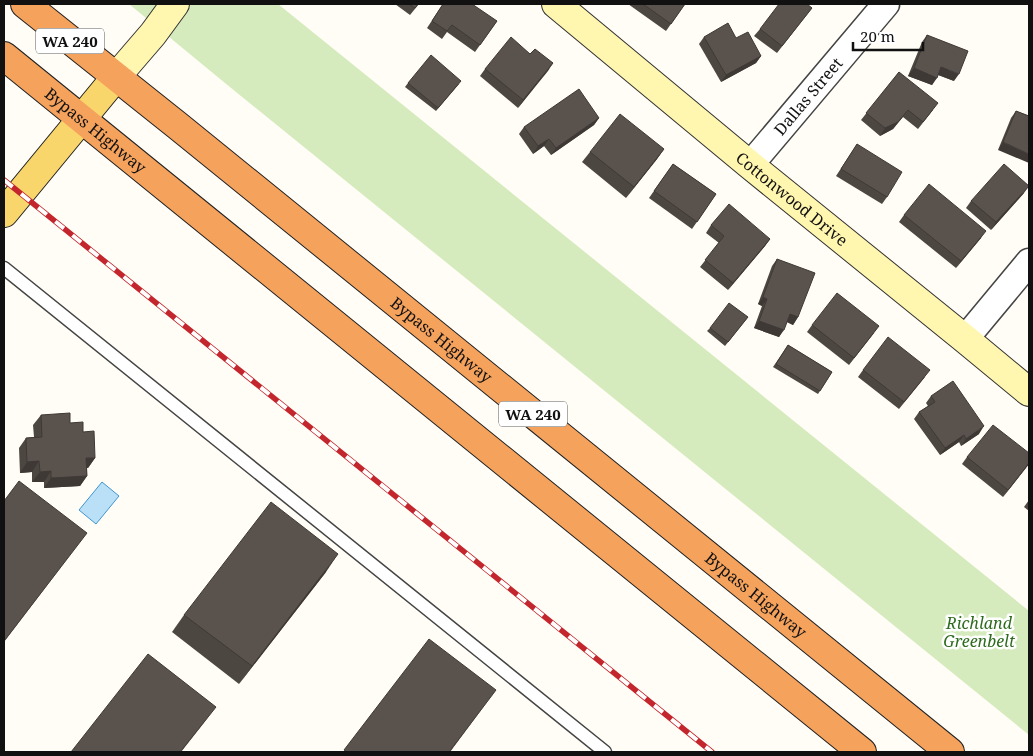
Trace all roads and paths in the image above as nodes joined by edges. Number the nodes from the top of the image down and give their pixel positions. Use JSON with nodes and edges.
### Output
{"nodes":[{"id":1,"x":25,"y":4,"type":"edge"},
{"id":2,"x":175,"y":4,"type":"edge"},
{"id":3,"x":556,"y":4,"type":"edge"},
{"id":4,"x":886,"y":4,"type":"edge"},
{"id":5,"x":4,"y":56,"type":"edge"},
{"id":6,"x":116,"y":77,"type":"junction"},
{"id":7,"x":81,"y":119,"type":"junction"},
{"id":8,"x":750,"y":165,"type":"junction"},
{"id":9,"x":4,"y":214,"type":"edge"},
{"id":10,"x":1029,"y":262,"type":"edge"},
{"id":11,"x":4,"y":268,"type":"edge"},
{"id":12,"x":965,"y":339,"type":"junction"},
{"id":13,"x":1029,"y":392,"type":"edge"},
{"id":14,"x":606,"y":752,"type":"edge"},
{"id":15,"x":862,"y":752,"type":"edge"},
{"id":16,"x":950,"y":752,"type":"edge"}],
"edges":[{"from":1,"to":6,"type":"highway","name":"Bypass Highway","number":"WA 240"},
{"from":2,"to":6,"type":"street"},
{"from":3,"to":8,"type":"street","name":"Cottonwood Drive"},
{"from":4,"to":8,"type":"street","name":"Dallas Street"},
{"from":5,"to":7,"type":"highway","name":"Bypass Highway","number":"WA 240"},
{"from":6,"to":7,"type":"main road"},
{"from":6,"to":16,"type":"highway","name":"Bypass Highway","number":"WA 240"},
{"from":7,"to":9,"type":"main road"},
{"from":7,"to":15,"type":"highway","name":"Bypass Highway","number":"WA 240"},
{"from":8,"to":12,"type":"street","name":"Cottonwood Drive"},
{"from":10,"to":12,"type":"street"},
{"from":11,"to":14,"type":"lane"},
{"from":12,"to":13,"type":"street","name":"Cottonwood Drive"}]}
